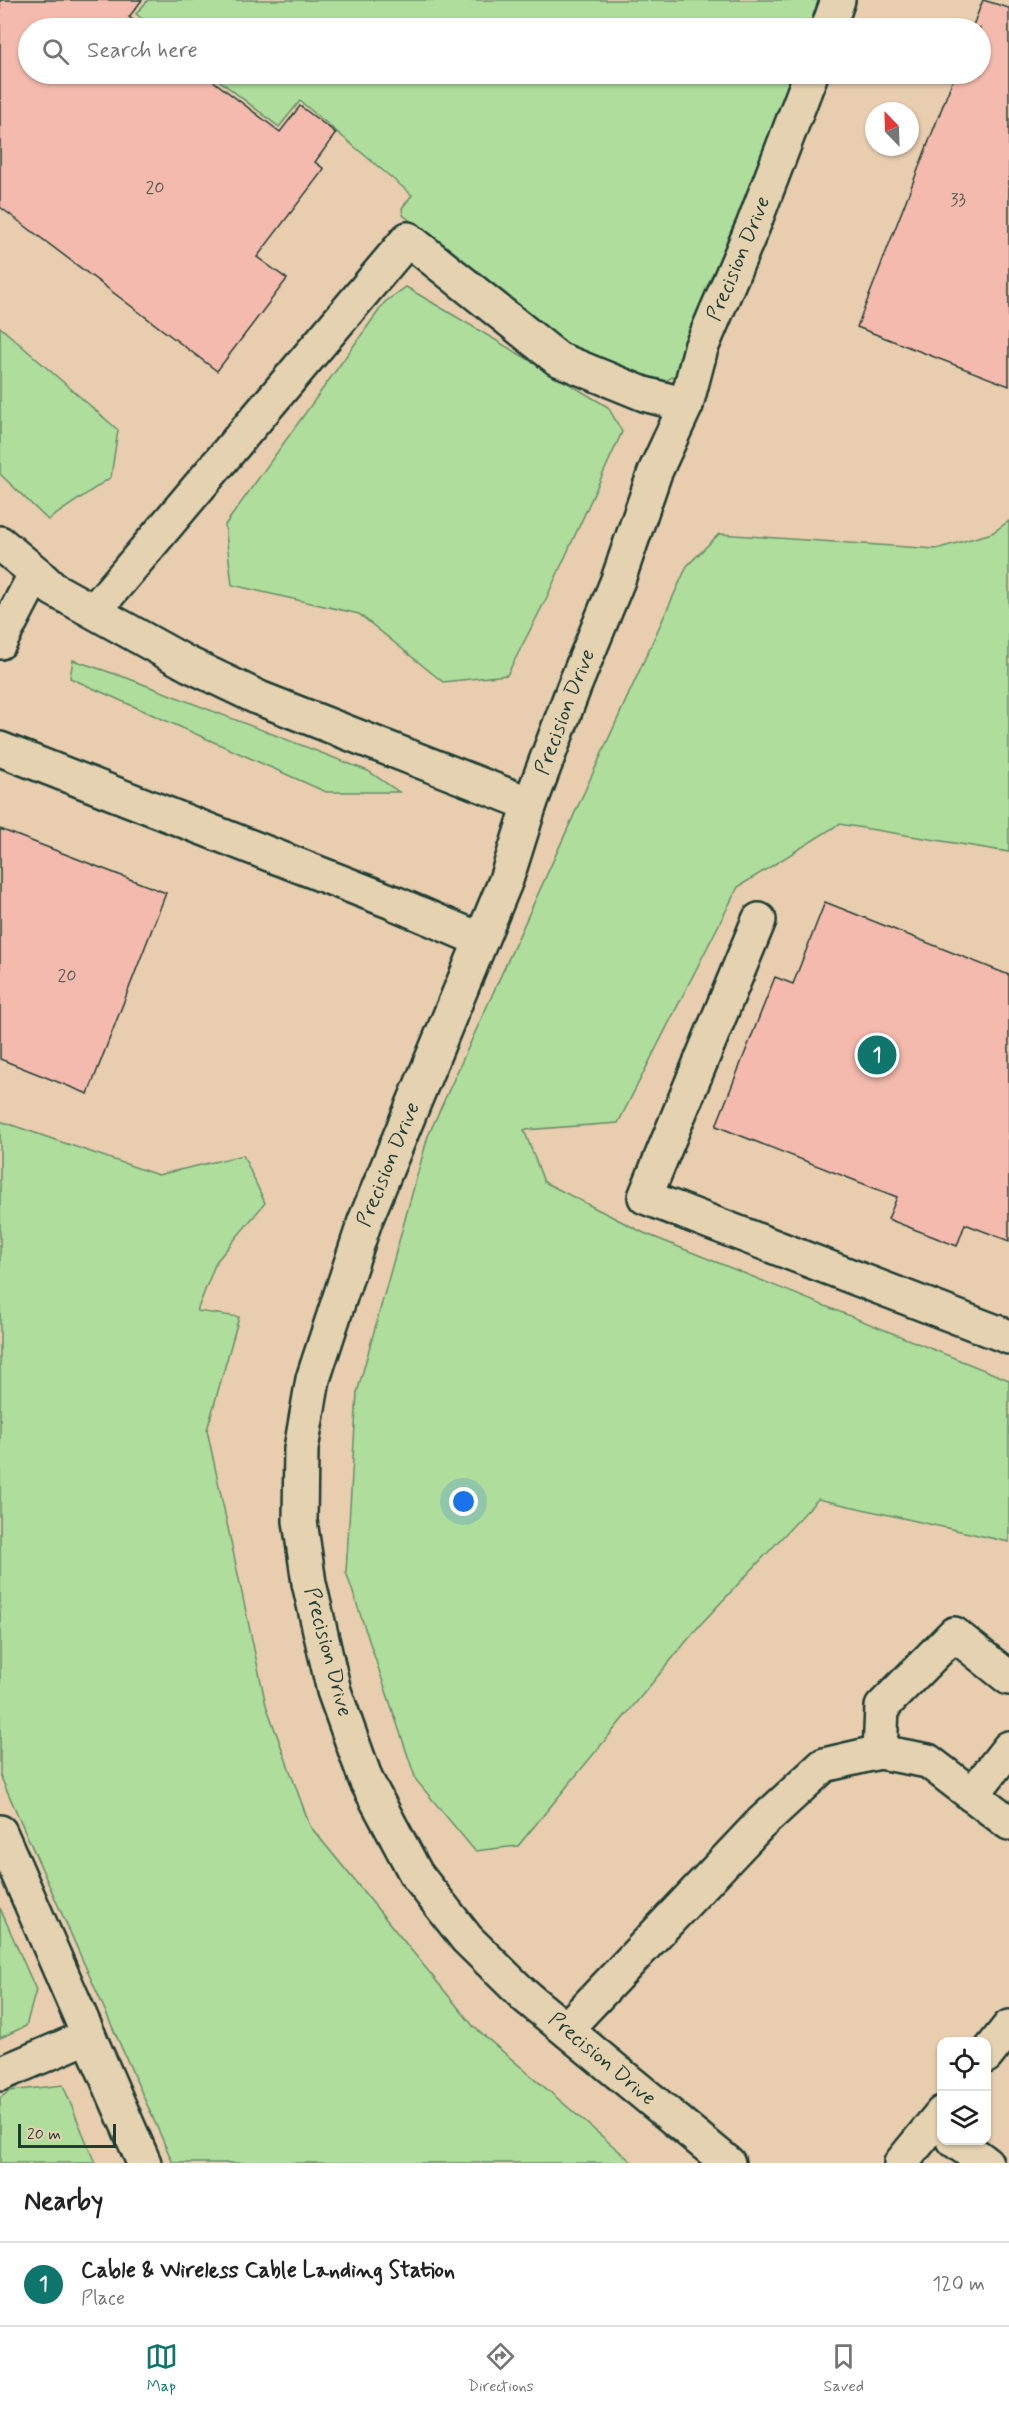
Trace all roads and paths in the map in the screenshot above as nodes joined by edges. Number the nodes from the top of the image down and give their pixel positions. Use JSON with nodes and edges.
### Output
{"nodes":[{"id":1,"x":838,"y":0,"type":"edge"},
{"id":2,"x":832,"y":18,"type":"edge"},
{"id":3,"x":807,"y":84,"type":"edge"},
{"id":4,"x":686,"y":405,"type":"junction"},
{"id":5,"x":0,"y":543,"type":"edge"},
{"id":6,"x":36,"y":573,"type":"junction"},
{"id":7,"x":94,"y":611,"type":"junction"},
{"id":8,"x":0,"y":642,"type":"edge"},
{"id":9,"x":0,"y":749,"type":"edge"},
{"id":10,"x":530,"y":804,"type":"junction"},
{"id":11,"x":759,"y":920,"type":"dead end"},
{"id":12,"x":481,"y":940,"type":"junction"},
{"id":13,"x":1009,"y":1337,"type":"edge"},
{"id":14,"x":1009,"y":1677,"type":"edge"},
{"id":15,"x":1009,"y":1748,"type":"edge"},
{"id":16,"x":880,"y":1752,"type":"junction"},
{"id":17,"x":972,"y":1795,"type":"junction"},
{"id":18,"x":1009,"y":1823,"type":"edge"},
{"id":19,"x":0,"y":1832,"type":"edge"},
{"id":20,"x":1009,"y":2027,"type":"edge"},
{"id":21,"x":566,"y":2029,"type":"junction"},
{"id":22,"x":89,"y":2036,"type":"junction"},
{"id":23,"x":991,"y":2051,"type":"edge"},
{"id":24,"x":0,"y":2074,"type":"edge"},
{"id":25,"x":937,"y":2133,"type":"edge"},
{"id":26,"x":964,"y":2145,"type":"edge"},
{"id":27,"x":144,"y":2163,"type":"edge"},
{"id":28,"x":728,"y":2163,"type":"edge"},
{"id":29,"x":901,"y":2163,"type":"edge"},
{"id":30,"x":986,"y":2163,"type":"edge"}],
"edges":[{"from":1,"to":2,"type":"street"},
{"from":3,"to":4,"type":"street","name":"Precision Drive"},
{"from":4,"to":7,"type":"street"},
{"from":4,"to":10,"type":"street","name":"Precision Drive"},
{"from":5,"to":6,"type":"street"},
{"from":6,"to":7,"type":"street"},
{"from":6,"to":8,"type":"street"},
{"from":7,"to":10,"type":"street"},
{"from":9,"to":12,"type":"street"},
{"from":10,"to":12,"type":"street","name":"Precision Drive"},
{"from":11,"to":13,"type":"street"},
{"from":12,"to":21,"type":"street","name":"Precision Drive"},
{"from":14,"to":16,"type":"street"},
{"from":15,"to":17,"type":"street"},
{"from":16,"to":17,"type":"street"},
{"from":16,"to":21,"type":"street"},
{"from":17,"to":18,"type":"street"},
{"from":19,"to":22,"type":"street"},
{"from":20,"to":23,"type":"street"},
{"from":21,"to":28,"type":"street","name":"Precision Drive"},
{"from":22,"to":24,"type":"street"},
{"from":22,"to":27,"type":"street"},
{"from":25,"to":29,"type":"street"},
{"from":26,"to":30,"type":"street"}]}
